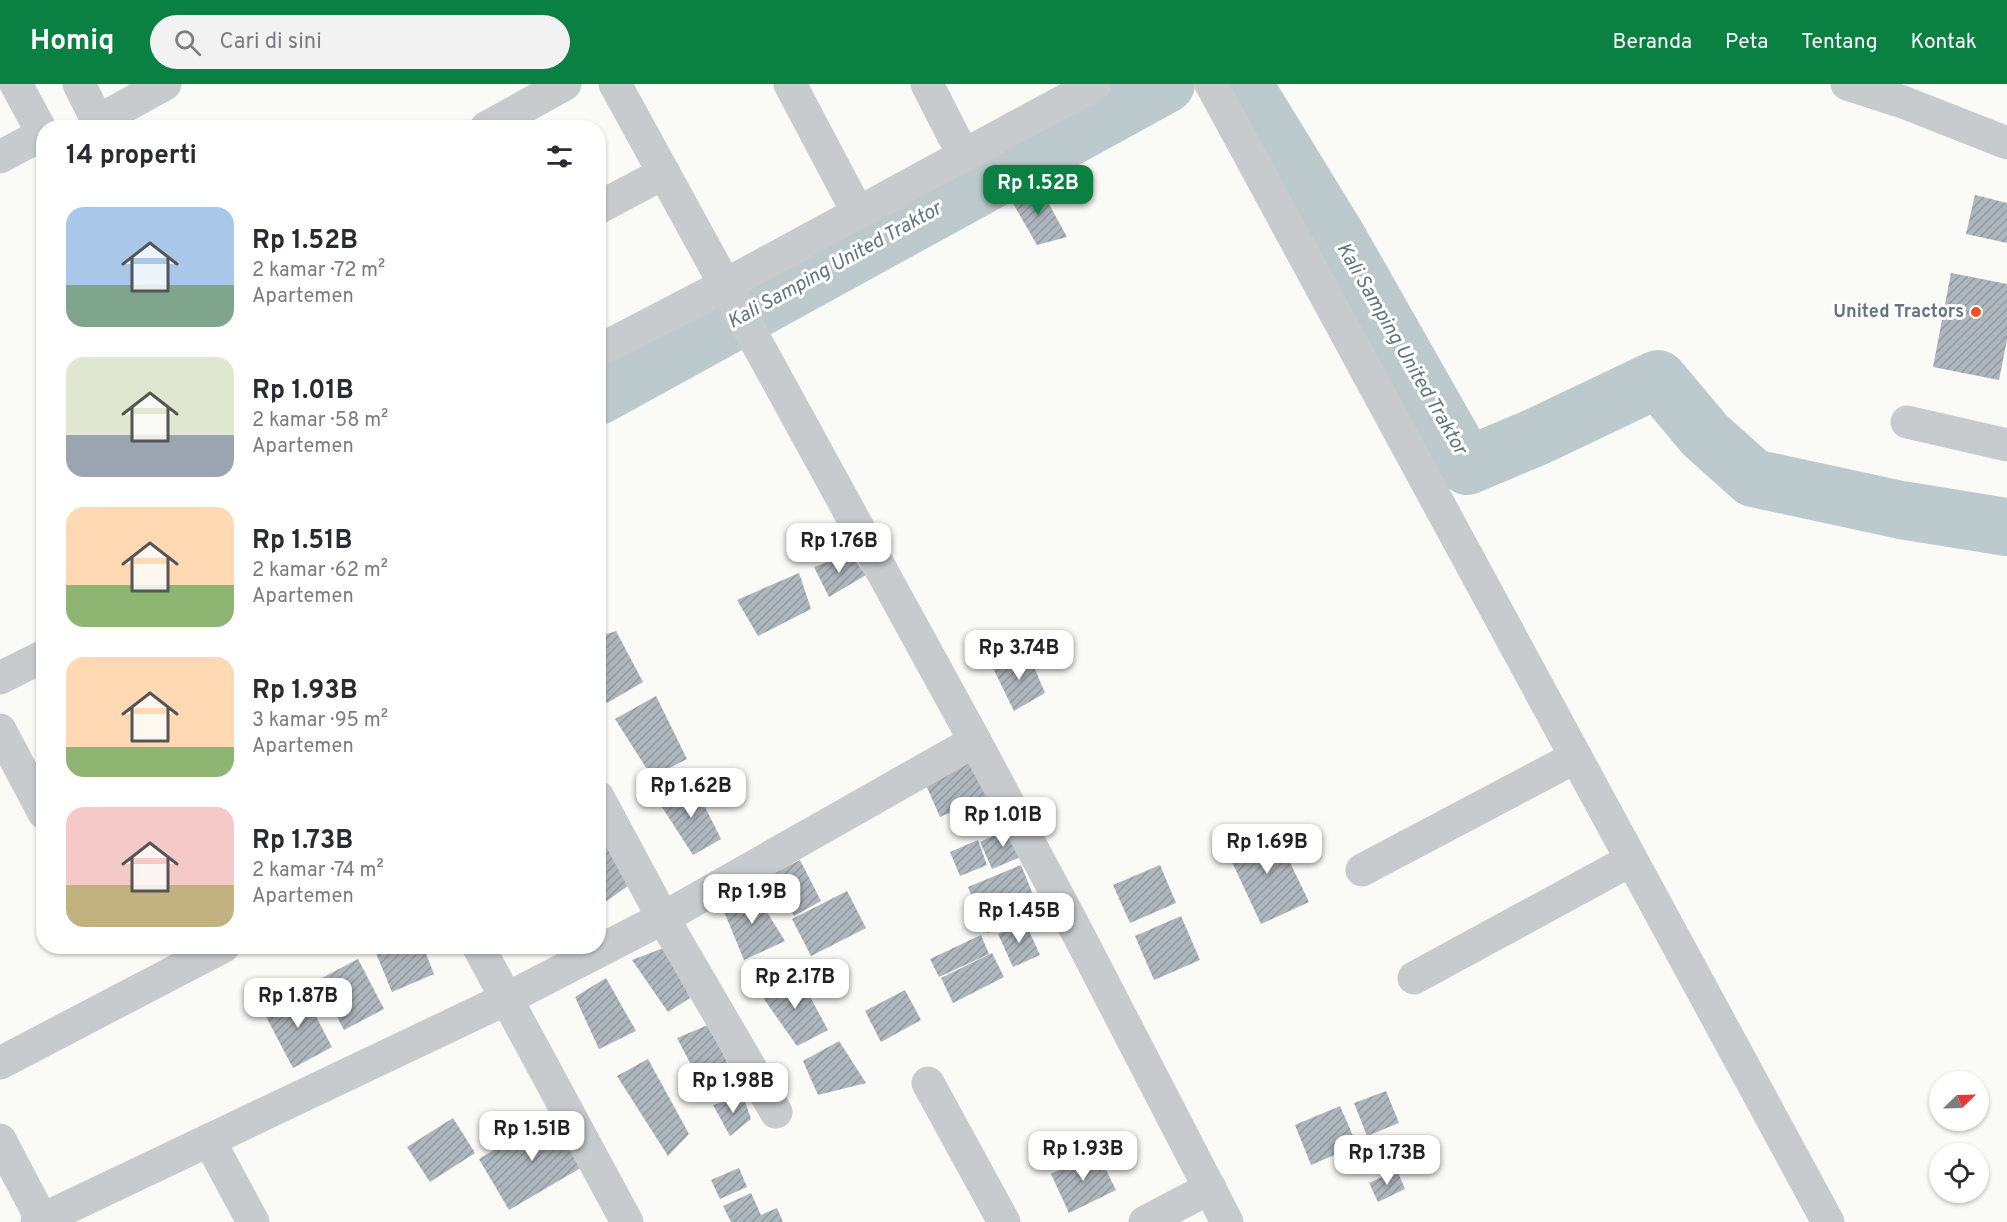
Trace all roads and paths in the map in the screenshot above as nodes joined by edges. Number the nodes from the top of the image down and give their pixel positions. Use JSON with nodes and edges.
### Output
{"nodes":[{"id":1,"x":16,"y":84,"type":"edge"},
{"id":2,"x":79,"y":84,"type":"edge"},
{"id":3,"x":165,"y":84,"type":"edge"},
{"id":4,"x":565,"y":84,"type":"edge"},
{"id":5,"x":615,"y":84,"type":"edge"},
{"id":6,"x":790,"y":84,"type":"edge"},
{"id":7,"x":927,"y":84,"type":"edge"},
{"id":8,"x":1095,"y":84,"type":"edge"},
{"id":9,"x":1211,"y":84,"type":"edge"},
{"id":10,"x":1847,"y":84,"type":"edge"},
{"id":11,"x":1907,"y":93,"type":"edge"},
{"id":12,"x":97,"y":120,"type":"edge"},
{"id":13,"x":106,"y":120,"type":"edge"},
{"id":14,"x":500,"y":120,"type":"edge"},
{"id":15,"x":36,"y":122,"type":"edge"},
{"id":16,"x":36,"y":139,"type":"edge"},
{"id":17,"x":2007,"y":143,"type":"edge"},
{"id":18,"x":965,"y":155,"type":"junction"},
{"id":19,"x":0,"y":157,"type":"edge"},
{"id":20,"x":664,"y":172,"type":"junction"},
{"id":21,"x":606,"y":204,"type":"edge"},
{"id":22,"x":858,"y":213,"type":"junction"},
{"id":23,"x":734,"y":302,"type":"junction"},
{"id":24,"x":606,"y":348,"type":"edge"},
{"id":25,"x":1907,"y":422,"type":"dead end"},
{"id":26,"x":2007,"y":445,"type":"edge"},
{"id":27,"x":36,"y":660,"type":"edge"},
{"id":28,"x":0,"y":678,"type":"edge"},
{"id":29,"x":0,"y":730,"type":"edge"},
{"id":30,"x":975,"y":741,"type":"junction"},
{"id":31,"x":1576,"y":757,"type":"junction"},
{"id":32,"x":36,"y":798,"type":"edge"},
{"id":33,"x":606,"y":812,"type":"edge"},
{"id":34,"x":1631,"y":860,"type":"junction"},
{"id":35,"x":1362,"y":870,"type":"dead end"},
{"id":36,"x":663,"y":918,"type":"junction"},
{"id":37,"x":606,"y":947,"type":"edge"},
{"id":38,"x":209,"y":954,"type":"edge"},
{"id":39,"x":482,"y":954,"type":"edge"},
{"id":40,"x":593,"y":954,"type":"edge"},
{"id":41,"x":1414,"y":978,"type":"dead end"},
{"id":42,"x":506,"y":999,"type":"junction"},
{"id":43,"x":0,"y":1063,"type":"edge"},
{"id":44,"x":928,"y":1083,"type":"dead end"},
{"id":45,"x":776,"y":1112,"type":"dead end"},
{"id":46,"x":0,"y":1140,"type":"edge"},
{"id":47,"x":209,"y":1140,"type":"junction"},
{"id":48,"x":1210,"y":1188,"type":"junction"},
{"id":49,"x":41,"y":1221,"type":"edge"},
{"id":50,"x":253,"y":1222,"type":"edge"},
{"id":51,"x":627,"y":1222,"type":"edge"},
{"id":52,"x":1004,"y":1222,"type":"edge"},
{"id":53,"x":1145,"y":1222,"type":"edge"},
{"id":54,"x":1227,"y":1222,"type":"edge"},
{"id":55,"x":1828,"y":1222,"type":"edge"}],
"edges":[{"from":1,"to":15,"type":"street"},
{"from":2,"to":12,"type":"street"},
{"from":3,"to":13,"type":"street"},
{"from":4,"to":14,"type":"street"},
{"from":5,"to":20,"type":"street"},
{"from":6,"to":22,"type":"street"},
{"from":7,"to":18,"type":"street"},
{"from":8,"to":18,"type":"street"},
{"from":9,"to":31,"type":"street"},
{"from":10,"to":11,"type":"street"},
{"from":11,"to":17,"type":"street"},
{"from":16,"to":19,"type":"street"},
{"from":18,"to":22,"type":"street"},
{"from":20,"to":21,"type":"street"},
{"from":20,"to":23,"type":"street"},
{"from":22,"to":23,"type":"street"},
{"from":23,"to":24,"type":"street"},
{"from":23,"to":30,"type":"street"},
{"from":25,"to":26,"type":"street"},
{"from":27,"to":28,"type":"street"},
{"from":29,"to":32,"type":"street"},
{"from":30,"to":36,"type":"street"},
{"from":30,"to":48,"type":"street"},
{"from":31,"to":34,"type":"street"},
{"from":31,"to":35,"type":"street"},
{"from":33,"to":36,"type":"street"},
{"from":34,"to":41,"type":"street"},
{"from":34,"to":55,"type":"street"},
{"from":36,"to":37,"type":"street"},
{"from":36,"to":45,"type":"street"},
{"from":38,"to":43,"type":"street"},
{"from":39,"to":42,"type":"street"},
{"from":40,"to":42,"type":"street"},
{"from":42,"to":47,"type":"street"},
{"from":42,"to":51,"type":"street"},
{"from":44,"to":52,"type":"street"},
{"from":46,"to":49,"type":"street"},
{"from":47,"to":49,"type":"street"},
{"from":47,"to":50,"type":"street"},
{"from":48,"to":53,"type":"street"},
{"from":48,"to":54,"type":"street"}]}
